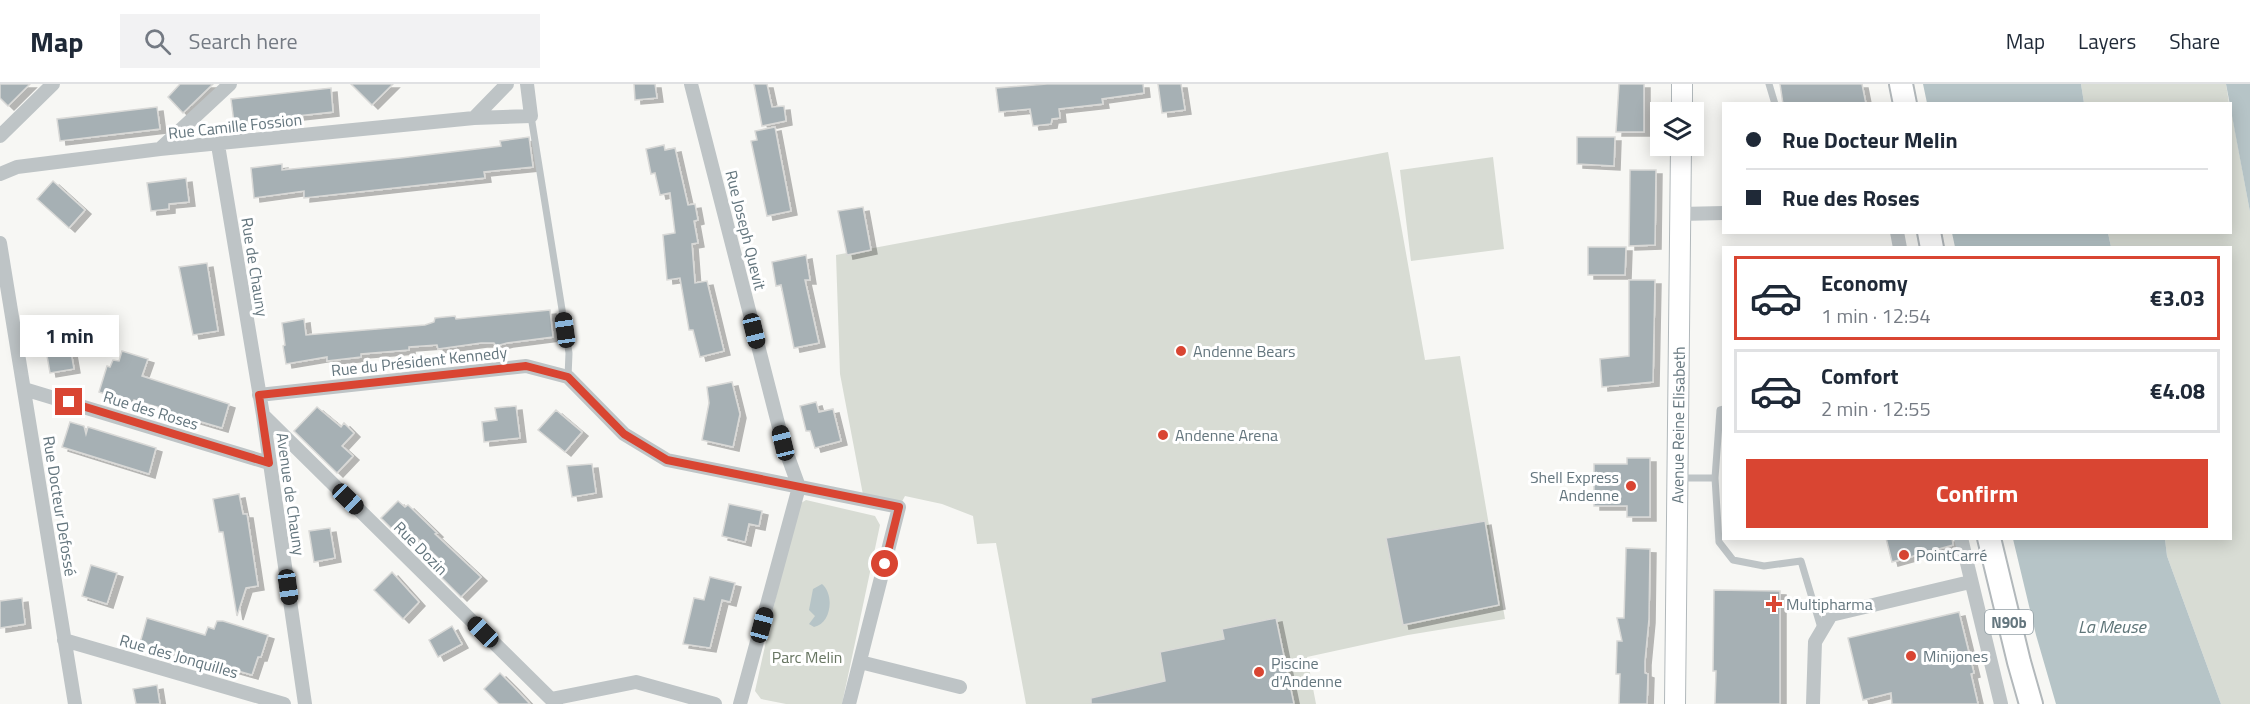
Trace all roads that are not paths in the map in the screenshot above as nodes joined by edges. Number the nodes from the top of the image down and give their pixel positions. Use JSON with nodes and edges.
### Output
{"nodes":[{"id":1,"x":53,"y":84,"type":"edge"},
{"id":2,"x":230,"y":84,"type":"edge"},
{"id":3,"x":507,"y":84,"type":"edge"},
{"id":4,"x":526,"y":84,"type":"edge"},
{"id":5,"x":691,"y":84,"type":"edge"},
{"id":6,"x":1682,"y":84,"type":"edge"},
{"id":7,"x":1769,"y":84,"type":"edge"},
{"id":8,"x":1901,"y":84,"type":"edge"},
{"id":9,"x":1682,"y":102,"type":"edge"},
{"id":10,"x":1774,"y":102,"type":"edge"},
{"id":11,"x":1905,"y":102,"type":"edge"},
{"id":12,"x":531,"y":116,"type":"junction"},
{"id":13,"x":474,"y":118,"type":"junction"},
{"id":14,"x":0,"y":136,"type":"edge"},
{"id":15,"x":218,"y":145,"type":"junction"},
{"id":16,"x":160,"y":149,"type":"junction"},
{"id":17,"x":1681,"y":156,"type":"edge"},
{"id":18,"x":0,"y":174,"type":"edge"},
{"id":19,"x":1722,"y":213,"type":"edge"},
{"id":20,"x":1680,"y":214,"type":"junction"},
{"id":21,"x":0,"y":243,"type":"edge"},
{"id":22,"x":568,"y":377,"type":"junction"},
{"id":23,"x":24,"y":389,"type":"junction"},
{"id":24,"x":259,"y":395,"type":"junction"},
{"id":25,"x":1722,"y":410,"type":"edge"},
{"id":26,"x":263,"y":415,"type":"junction"},
{"id":27,"x":269,"y":463,"type":"junction"},
{"id":28,"x":1677,"y":478,"type":"junction"},
{"id":29,"x":1716,"y":478,"type":"junction"},
{"id":30,"x":799,"y":487,"type":"junction"},
{"id":31,"x":1960,"y":540,"type":"edge"},
{"id":32,"x":1989,"y":540,"type":"edge"},
{"id":33,"x":1970,"y":582,"type":"junction"},
{"id":34,"x":1822,"y":631,"type":"junction"},
{"id":35,"x":64,"y":640,"type":"junction"},
{"id":36,"x":860,"y":662,"type":"junction"},
{"id":37,"x":960,"y":687,"type":"dead end"},
{"id":38,"x":553,"y":702,"type":"edge"},
{"id":39,"x":75,"y":704,"type":"edge"},
{"id":40,"x":284,"y":704,"type":"edge"},
{"id":41,"x":305,"y":704,"type":"edge"},
{"id":42,"x":715,"y":704,"type":"edge"},
{"id":43,"x":740,"y":704,"type":"edge"},
{"id":44,"x":849,"y":704,"type":"edge"},
{"id":45,"x":1676,"y":704,"type":"edge"},
{"id":46,"x":1814,"y":704,"type":"edge"},
{"id":47,"x":2001,"y":704,"type":"edge"},
{"id":48,"x":2031,"y":704,"type":"edge"}],
"edges":[{"from":1,"to":14,"type":"street"},
{"from":2,"to":16,"type":"street"},
{"from":3,"to":13,"type":"street"},
{"from":4,"to":12,"type":"street"},
{"from":5,"to":30,"type":"street","name":"Rue Joseph Quevit"},
{"from":6,"to":9,"type":"main road"},
{"from":7,"to":10,"type":"lane"},
{"from":8,"to":11,"type":"main road"},
{"from":12,"to":13,"type":"street","name":"Rue Camille Fossion"},
{"from":12,"to":22,"type":"lane"},
{"from":13,"to":15,"type":"street","name":"Rue Camille Fossion"},
{"from":15,"to":16,"type":"street","name":"Rue Camille Fossion"},
{"from":15,"to":24,"type":"street","name":"Rue de Chauny"},
{"from":16,"to":18,"type":"street","name":"Rue Camille Fossion"},
{"from":17,"to":20,"type":"main road","name":"Avenue Reine Elisabeth"},
{"from":19,"to":20,"type":"street"},
{"from":20,"to":28,"type":"main road","name":"Avenue Reine Elisabeth"},
{"from":21,"to":23,"type":"street","name":"Rue Docteur Defossé"},
{"from":22,"to":24,"type":"street","name":"Rue du Président Kennedy"},
{"from":22,"to":30,"type":"street"},
{"from":23,"to":27,"type":"street","name":"Rue des Roses"},
{"from":23,"to":35,"type":"street","name":"Rue Docteur Defossé"},
{"from":24,"to":26,"type":"street","name":"Avenue de Chauny"},
{"from":25,"to":29,"type":"lane"},
{"from":26,"to":27,"type":"street","name":"Avenue de Chauny"},
{"from":26,"to":38,"type":"street","name":"Rue Dozin"},
{"from":27,"to":41,"type":"street","name":"Avenue de Chauny"},
{"from":28,"to":29,"type":"lane"},
{"from":28,"to":45,"type":"main road","name":"Avenue Reine Elisabeth"},
{"from":29,"to":34,"type":"lane"},
{"from":30,"to":36,"type":"street"},
{"from":30,"to":43,"type":"street"},
{"from":31,"to":33,"type":"street"},
{"from":32,"to":48,"type":"main road","number":"N90b"},
{"from":33,"to":34,"type":"street"},
{"from":33,"to":47,"type":"street"},
{"from":34,"to":46,"type":"street"},
{"from":35,"to":39,"type":"street","name":"Rue Docteur Defossé"},
{"from":35,"to":40,"type":"street","name":"Rue des Jonquilles"},
{"from":36,"to":37,"type":"street"},
{"from":36,"to":44,"type":"street"},
{"from":38,"to":42,"type":"street"}]}
